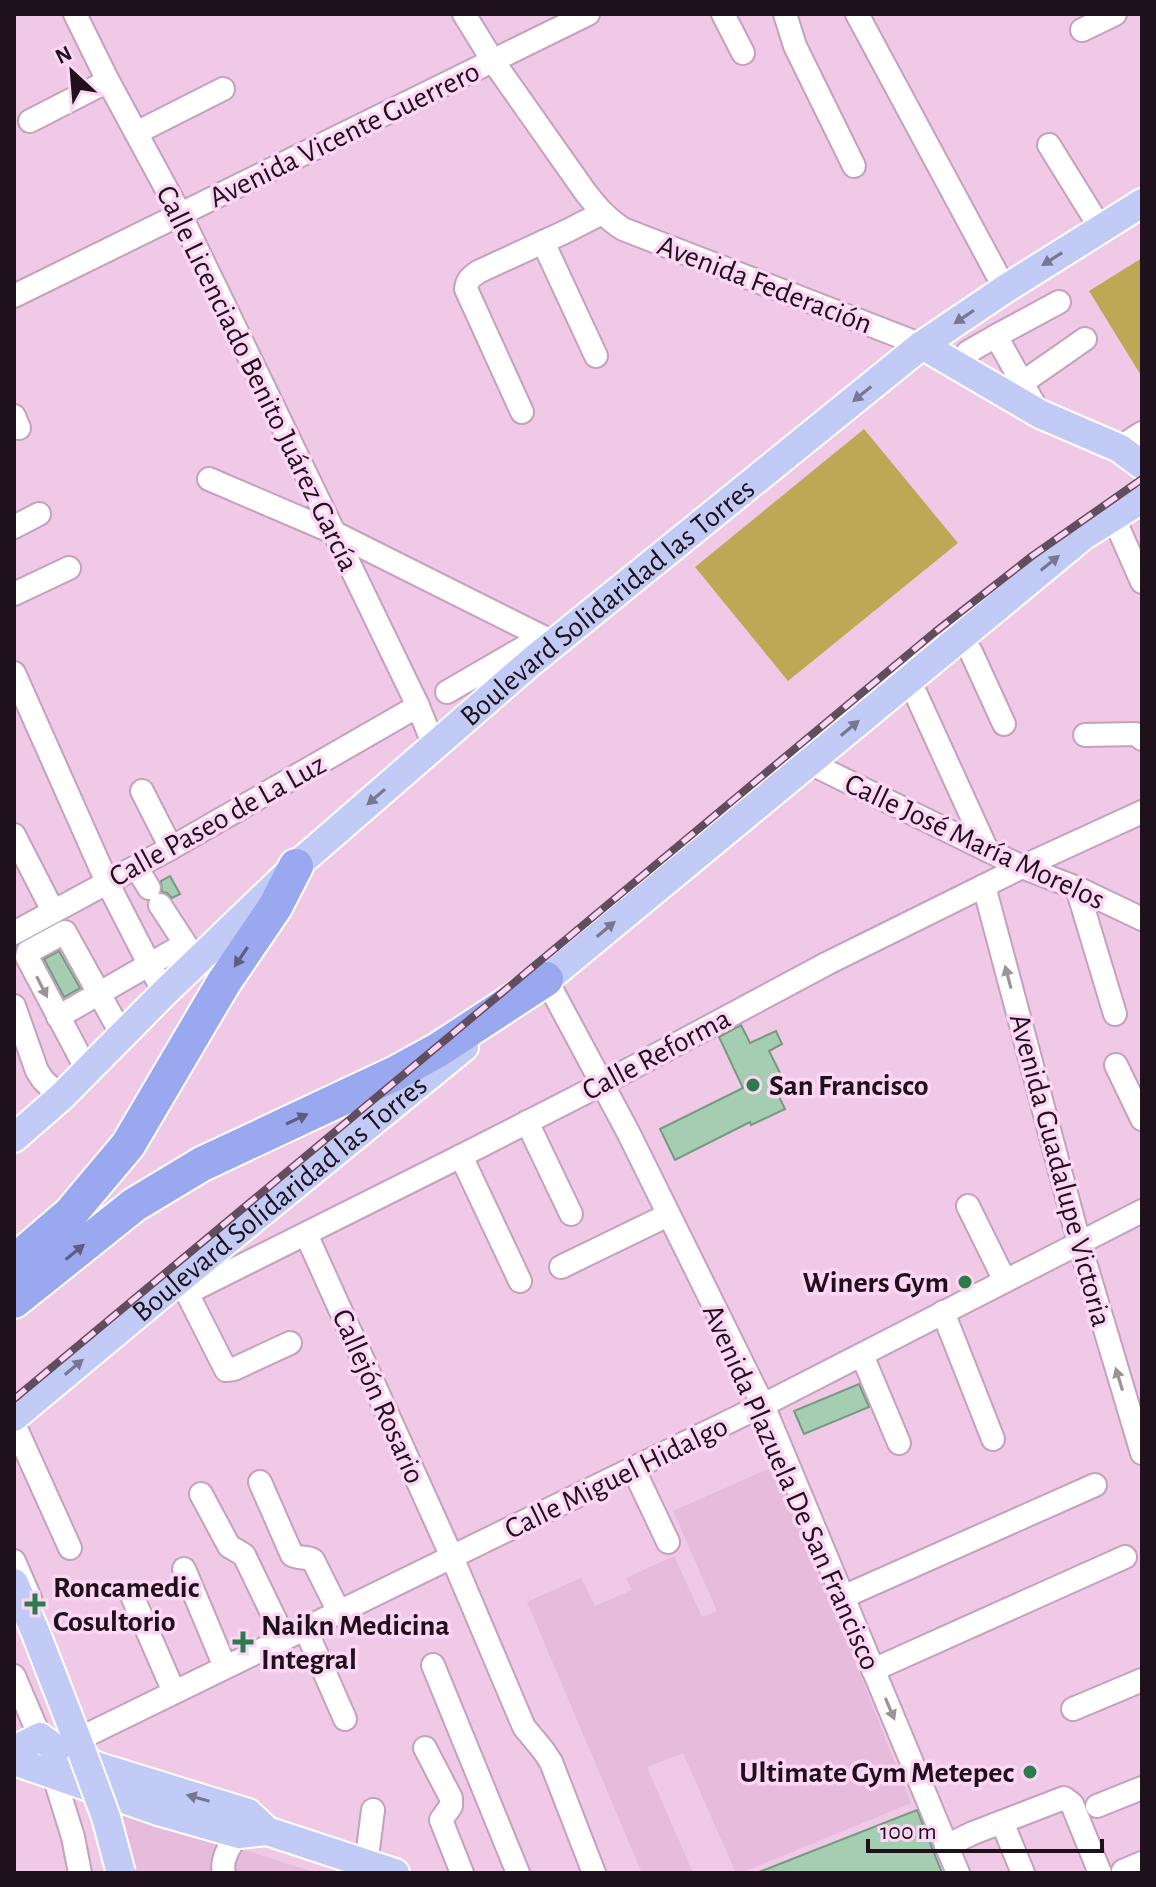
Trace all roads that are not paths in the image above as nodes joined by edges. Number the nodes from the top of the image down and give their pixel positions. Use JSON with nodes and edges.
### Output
{"nodes":[{"id":1,"x":75,"y":14,"type":"edge"},
{"id":2,"x":464,"y":14,"type":"edge"},
{"id":3,"x":588,"y":14,"type":"edge"},
{"id":4,"x":723,"y":14,"type":"edge"},
{"id":5,"x":785,"y":14,"type":"edge"},
{"id":6,"x":857,"y":14,"type":"edge"},
{"id":7,"x":1115,"y":14,"type":"edge"},
{"id":8,"x":1082,"y":30,"type":"dead end"},
{"id":9,"x":743,"y":53,"type":"dead end"},
{"id":10,"x":493,"y":61,"type":"junction"},
{"id":11,"x":108,"y":81,"type":"junction"},
{"id":12,"x":223,"y":89,"type":"dead end"},
{"id":13,"x":30,"y":121,"type":"dead end"},
{"id":14,"x":136,"y":133,"type":"junction"},
{"id":15,"x":1049,"y":145,"type":"dead end"},
{"id":16,"x":854,"y":166,"type":"dead end"},
{"id":17,"x":1142,"y":203,"type":"edge"},
{"id":18,"x":602,"y":213,"type":"junction"},
{"id":19,"x":180,"y":214,"type":"junction"},
{"id":20,"x":1101,"y":229,"type":"junction"},
{"id":21,"x":543,"y":242,"type":"junction"},
{"id":22,"x":1005,"y":289,"type":"junction"},
{"id":23,"x":14,"y":296,"type":"edge"},
{"id":24,"x":1059,"y":302,"type":"dead end"},
{"id":25,"x":996,"y":336,"type":"junction"},
{"id":26,"x":1085,"y":339,"type":"dead end"},
{"id":27,"x":922,"y":345,"type":"junction"},
{"id":28,"x":968,"y":352,"type":"dead end"},
{"id":29,"x":596,"y":356,"type":"dead end"},
{"id":30,"x":1022,"y":383,"type":"junction"},
{"id":31,"x":522,"y":412,"type":"dead end"},
{"id":32,"x":1040,"y":414,"type":"junction"},
{"id":33,"x":1131,"y":440,"type":"edge"},
{"id":34,"x":1142,"y":465,"type":"edge"},
{"id":35,"x":209,"y":479,"type":"dead end"},
{"id":36,"x":1142,"y":499,"type":"edge"},
{"id":37,"x":39,"y":514,"type":"dead end"},
{"id":38,"x":1113,"y":516,"type":"junction"},
{"id":39,"x":14,"y":527,"type":"edge"},
{"id":40,"x":335,"y":533,"type":"junction"},
{"id":41,"x":69,"y":568,"type":"dead end"},
{"id":42,"x":1142,"y":582,"type":"edge"},
{"id":43,"x":14,"y":594,"type":"edge"},
{"id":44,"x":962,"y":635,"type":"junction"},
{"id":45,"x":548,"y":640,"type":"junction"},
{"id":46,"x":14,"y":673,"type":"edge"},
{"id":47,"x":909,"y":679,"type":"junction"},
{"id":48,"x":447,"y":692,"type":"dead end"},
{"id":49,"x":418,"y":706,"type":"junction"},
{"id":50,"x":1004,"y":724,"type":"dead end"},
{"id":51,"x":1085,"y":735,"type":"dead end"},
{"id":52,"x":1142,"y":739,"type":"edge"},
{"id":53,"x":434,"y":746,"type":"junction"},
{"id":54,"x":808,"y":762,"type":"junction"},
{"id":55,"x":142,"y":791,"type":"dead end"},
{"id":56,"x":1142,"y":812,"type":"edge"},
{"id":57,"x":14,"y":835,"type":"edge"},
{"id":58,"x":171,"y":848,"type":"junction"},
{"id":59,"x":987,"y":850,"type":"junction"},
{"id":60,"x":296,"y":866,"type":"junction"},
{"id":61,"x":136,"y":867,"type":"junction"},
{"id":62,"x":1022,"y":867,"type":"junction"},
{"id":63,"x":107,"y":882,"type":"junction"},
{"id":64,"x":984,"y":886,"type":"junction"},
{"id":65,"x":1077,"y":888,"type":"junction"},
{"id":66,"x":53,"y":911,"type":"junction"},
{"id":67,"x":1142,"y":919,"type":"edge"},
{"id":68,"x":14,"y":933,"type":"edge"},
{"id":69,"x":191,"y":953,"type":"junction"},
{"id":70,"x":150,"y":964,"type":"junction"},
{"id":71,"x":546,"y":979,"type":"junction"},
{"id":72,"x":164,"y":993,"type":"junction"},
{"id":73,"x":98,"y":994,"type":"junction"},
{"id":74,"x":14,"y":1006,"type":"edge"},
{"id":75,"x":1115,"y":1014,"type":"dead end"},
{"id":76,"x":58,"y":1017,"type":"junction"},
{"id":77,"x":122,"y":1035,"type":"junction"},
{"id":78,"x":1116,"y":1065,"type":"dead end"},
{"id":79,"x":87,"y":1070,"type":"junction"},
{"id":80,"x":602,"y":1084,"type":"junction"},
{"id":81,"x":61,"y":1097,"type":"junction"},
{"id":82,"x":1142,"y":1119,"type":"edge"},
{"id":83,"x":527,"y":1122,"type":"junction"},
{"id":84,"x":17,"y":1128,"type":"edge"},
{"id":85,"x":465,"y":1164,"type":"junction"},
{"id":86,"x":968,"y":1206,"type":"dead end"},
{"id":87,"x":571,"y":1214,"type":"dead end"},
{"id":88,"x":1141,"y":1214,"type":"edge"},
{"id":89,"x":668,"y":1215,"type":"junction"},
{"id":90,"x":306,"y":1234,"type":"junction"},
{"id":91,"x":1079,"y":1242,"type":"junction"},
{"id":92,"x":14,"y":1262,"type":"edge"},
{"id":93,"x":561,"y":1267,"type":"dead end"},
{"id":94,"x":520,"y":1281,"type":"dead end"},
{"id":95,"x":1005,"y":1281,"type":"junction"},
{"id":96,"x":184,"y":1285,"type":"junction"},
{"id":97,"x":14,"y":1301,"type":"edge"},
{"id":98,"x":943,"y":1312,"type":"junction"},
{"id":99,"x":290,"y":1343,"type":"dead end"},
{"id":100,"x":862,"y":1355,"type":"junction"},
{"id":101,"x":763,"y":1405,"type":"junction"},
{"id":102,"x":14,"y":1417,"type":"edge"},
{"id":103,"x":14,"y":1424,"type":"edge"},
{"id":104,"x":993,"y":1439,"type":"dead end"},
{"id":105,"x":899,"y":1443,"type":"dead end"},
{"id":106,"x":1142,"y":1453,"type":"edge"},
{"id":107,"x":633,"y":1468,"type":"junction"},
{"id":108,"x":260,"y":1482,"type":"dead end"},
{"id":109,"x":1095,"y":1485,"type":"dead end"},
{"id":110,"x":201,"y":1494,"type":"dead end"},
{"id":111,"x":668,"y":1542,"type":"dead end"},
{"id":112,"x":70,"y":1548,"type":"dead end"},
{"id":113,"x":452,"y":1557,"type":"junction"},
{"id":114,"x":1125,"y":1557,"type":"dead end"},
{"id":115,"x":14,"y":1561,"type":"edge"},
{"id":116,"x":184,"y":1569,"type":"dead end"},
{"id":117,"x":14,"y":1583,"type":"edge"},
{"id":118,"x":843,"y":1597,"type":"junction"},
{"id":119,"x":133,"y":1598,"type":"dead end"},
{"id":120,"x":339,"y":1612,"type":"junction"},
{"id":121,"x":14,"y":1626,"type":"edge"},
{"id":122,"x":305,"y":1628,"type":"junction"},
{"id":123,"x":284,"y":1638,"type":"junction"},
{"id":124,"x":433,"y":1665,"type":"dead end"},
{"id":125,"x":225,"y":1667,"type":"junction"},
{"id":126,"x":873,"y":1670,"type":"junction"},
{"id":127,"x":14,"y":1676,"type":"edge"},
{"id":128,"x":1142,"y":1680,"type":"edge"},
{"id":129,"x":174,"y":1692,"type":"junction"},
{"id":130,"x":1073,"y":1709,"type":"dead end"},
{"id":131,"x":345,"y":1719,"type":"dead end"},
{"id":132,"x":87,"y":1735,"type":"junction"},
{"id":133,"x":40,"y":1737,"type":"junction"},
{"id":134,"x":425,"y":1748,"type":"dead end"},
{"id":135,"x":14,"y":1750,"type":"edge"},
{"id":136,"x":14,"y":1761,"type":"edge"},
{"id":137,"x":54,"y":1776,"type":"junction"},
{"id":138,"x":103,"y":1781,"type":"junction"},
{"id":139,"x":1142,"y":1788,"type":"edge"},
{"id":140,"x":1097,"y":1806,"type":"dead end"},
{"id":141,"x":373,"y":1810,"type":"dead end"},
{"id":142,"x":1002,"y":1822,"type":"junction"},
{"id":143,"x":267,"y":1831,"type":"junction"},
{"id":144,"x":238,"y":1833,"type":"junction"},
{"id":145,"x":119,"y":1837,"type":"junction"},
{"id":146,"x":946,"y":1846,"type":"junction"},
{"id":147,"x":75,"y":1849,"type":"junction"},
{"id":148,"x":366,"y":1868,"type":"edge"},
{"id":149,"x":80,"y":1873,"type":"edge"},
{"id":150,"x":103,"y":1873,"type":"edge"},
{"id":151,"x":121,"y":1873,"type":"edge"},
{"id":152,"x":131,"y":1873,"type":"edge"},
{"id":153,"x":224,"y":1873,"type":"edge"},
{"id":154,"x":395,"y":1873,"type":"edge"},
{"id":155,"x":462,"y":1873,"type":"edge"},
{"id":156,"x":518,"y":1873,"type":"edge"},
{"id":157,"x":594,"y":1873,"type":"edge"},
{"id":158,"x":958,"y":1873,"type":"edge"},
{"id":159,"x":1023,"y":1873,"type":"edge"},
{"id":160,"x":1100,"y":1873,"type":"edge"}],
"edges":[{"from":1,"to":11,"type":"street","name":"Calle Licenciado Benito Juárez García"},
{"from":2,"to":10,"type":"street","name":"Avenida Federación"},
{"from":3,"to":10,"type":"street","name":"Avenida Vicente Guerrero"},
{"from":4,"to":9,"type":"street"},
{"from":5,"to":16,"type":"street"},
{"from":6,"to":22,"type":"street"},
{"from":7,"to":8,"type":"street"},
{"from":10,"to":18,"type":"street","name":"Avenida Federación"},
{"from":10,"to":19,"type":"street","name":"Avenida Vicente Guerrero"},
{"from":11,"to":13,"type":"street"},
{"from":11,"to":14,"type":"street","name":"Calle Licenciado Benito Juárez García"},
{"from":12,"to":14,"type":"street"},
{"from":14,"to":19,"type":"street","name":"Calle Licenciado Benito Juárez García"},
{"from":15,"to":20,"type":"street"},
{"from":17,"to":20,"type":"main road","name":"Boulevard Solidaridad las Torres"},
{"from":18,"to":21,"type":"street"},
{"from":18,"to":27,"type":"street","name":"Avenida Federación"},
{"from":19,"to":23,"type":"street","name":"Avenida Vicente Guerrero"},
{"from":19,"to":40,"type":"street","name":"Calle Licenciado Benito Juárez García"},
{"from":20,"to":22,"type":"main road","name":"Boulevard Solidaridad las Torres","one_way":true},
{"from":21,"to":29,"type":"street"},
{"from":21,"to":31,"type":"street"},
{"from":22,"to":27,"type":"main road","name":"Boulevard Solidaridad las Torres","one_way":true},
{"from":24,"to":25,"type":"street"},
{"from":25,"to":28,"type":"street"},
{"from":25,"to":30,"type":"street"},
{"from":26,"to":30,"type":"street"},
{"from":27,"to":32,"type":"main road","name":"Avenida Federación"},
{"from":27,"to":45,"type":"main road","name":"Boulevard Solidaridad las Torres","one_way":true},
{"from":30,"to":32,"type":"street"},
{"from":32,"to":33,"type":"main road","name":"Avenida Federación"},
{"from":33,"to":34,"type":"main road","name":"Avenida Federación"},
{"from":35,"to":40,"type":"street"},
{"from":36,"to":38,"type":"main road","name":"Boulevard Solidaridad las Torres"},
{"from":37,"to":39,"type":"street"},
{"from":38,"to":42,"type":"street"},
{"from":44,"to":38,"type":"main road","name":"Boulevard Solidaridad las Torres","one_way":true},
{"from":40,"to":45,"type":"street"},
{"from":40,"to":49,"type":"street","name":"Calle Licenciado Benito Juárez García"},
{"from":41,"to":43,"type":"street"},
{"from":44,"to":47,"type":"main road","name":"Boulevard Solidaridad las Torres"},
{"from":44,"to":50,"type":"street"},
{"from":45,"to":48,"type":"street"},
{"from":45,"to":53,"type":"main road","name":"Boulevard Solidaridad las Torres"},
{"from":46,"to":63,"type":"street"},
{"from":54,"to":47,"type":"main road","name":"Boulevard Solidaridad las Torres","one_way":true},
{"from":47,"to":59,"type":"street"},
{"from":49,"to":53,"type":"street","name":"Calle Licenciado Benito Juárez García"},
{"from":49,"to":58,"type":"street","name":"Calle Paseo de La Luz"},
{"from":51,"to":52,"type":"street"},
{"from":53,"to":60,"type":"main road","name":"Boulevard Solidaridad las Torres","one_way":true},
{"from":54,"to":59,"type":"street","name":"Calle José María Morelos"},
{"from":71,"to":54,"type":"main road","name":"Boulevard Solidaridad las Torres","one_way":true},
{"from":55,"to":58,"type":"street"},
{"from":56,"to":62,"type":"street","name":"Calle Reforma"},
{"from":57,"to":66,"type":"street"},
{"from":58,"to":61,"type":"street","name":"Calle Paseo de La Luz"},
{"from":59,"to":62,"type":"street","name":"Calle José María Morelos"},
{"from":60,"to":69,"type":"main road","name":"Boulevard Solidaridad las Torres"},
{"from":60,"to":92,"type":"highway","name":"Boulevard Solidaridad las Torres","one_way":true},
{"from":61,"to":63,"type":"street","name":"Calle Paseo de La Luz"},
{"from":61,"to":69,"type":"street"},
{"from":62,"to":64,"type":"street","name":"Calle Reforma"},
{"from":62,"to":65,"type":"street","name":"Calle José María Morelos"},
{"from":63,"to":66,"type":"street","name":"Calle Paseo de La Luz"},
{"from":63,"to":70,"type":"street"},
{"from":64,"to":80,"type":"street","name":"Calle Reforma"},
{"from":91,"to":64,"type":"street","name":"Avenida Guadalupe Victoria","one_way":true},
{"from":65,"to":67,"type":"street","name":"Calle José María Morelos"},
{"from":65,"to":75,"type":"street"},
{"from":66,"to":68,"type":"street","name":"Calle Paseo de La Luz"},
{"from":69,"to":70,"type":"street"},
{"from":69,"to":72,"type":"main road","name":"Boulevard Solidaridad las Torres"},
{"from":70,"to":72,"type":"street"},
{"from":70,"to":73,"type":"street"},
{"from":71,"to":80,"type":"street","name":"Avenida Plazuela De San Francisco"},
{"from":71,"to":96,"type":"main road","name":"Boulevard Solidaridad las Torres"},
{"from":97,"to":71,"type":"highway","name":"Boulevard Solidaridad las Torres","one_way":true},
{"from":72,"to":77,"type":"main road","name":"Boulevard Solidaridad las Torres"},
{"from":73,"to":76,"type":"street"},
{"from":73,"to":76,"type":"street","one_way":true},
{"from":73,"to":77,"type":"street"},
{"from":74,"to":81,"type":"street"},
{"from":76,"to":79,"type":"street"},
{"from":77,"to":79,"type":"main road","name":"Boulevard Solidaridad las Torres"},
{"from":78,"to":82,"type":"street"},
{"from":79,"to":81,"type":"main road","name":"Boulevard Solidaridad las Torres"},
{"from":80,"to":83,"type":"street","name":"Calle Reforma"},
{"from":80,"to":89,"type":"street","name":"Avenida Plazuela De San Francisco"},
{"from":81,"to":84,"type":"main road","name":"Boulevard Solidaridad las Torres"},
{"from":83,"to":85,"type":"street","name":"Calle Reforma"},
{"from":83,"to":87,"type":"street"},
{"from":85,"to":90,"type":"street","name":"Calle Reforma"},
{"from":85,"to":94,"type":"street"},
{"from":86,"to":95,"type":"street"},
{"from":88,"to":91,"type":"street","name":"Calle Miguel Hidalgo"},
{"from":89,"to":93,"type":"street"},
{"from":89,"to":101,"type":"street","name":"Avenida Plazuela De San Francisco"},
{"from":90,"to":96,"type":"street","name":"Calle Reforma"},
{"from":90,"to":113,"type":"street","name":"Callejón Rosario"},
{"from":91,"to":95,"type":"street","name":"Calle Miguel Hidalgo"},
{"from":106,"to":91,"type":"street","name":"Avenida Guadalupe Victoria","one_way":true},
{"from":95,"to":98,"type":"street","name":"Calle Miguel Hidalgo"},
{"from":96,"to":99,"type":"street"},
{"from":102,"to":96,"type":"main road","name":"Boulevard Solidaridad las Torres","one_way":true},
{"from":98,"to":100,"type":"street","name":"Calle Miguel Hidalgo"},
{"from":98,"to":104,"type":"street"},
{"from":100,"to":101,"type":"street","name":"Calle Miguel Hidalgo"},
{"from":100,"to":105,"type":"street"},
{"from":101,"to":107,"type":"street","name":"Calle Miguel Hidalgo"},
{"from":101,"to":118,"type":"street","name":"Avenida Plazuela De San Francisco"},
{"from":103,"to":112,"type":"street"},
{"from":107,"to":111,"type":"street"},
{"from":107,"to":113,"type":"street","name":"Calle Miguel Hidalgo"},
{"from":108,"to":120,"type":"street"},
{"from":109,"to":118,"type":"street"},
{"from":110,"to":123,"type":"street"},
{"from":113,"to":120,"type":"street","name":"Calle Miguel Hidalgo"},
{"from":113,"to":157,"type":"street","name":"Callejón Rosario"},
{"from":114,"to":126,"type":"street"},
{"from":115,"to":132,"type":"street"},
{"from":116,"to":125,"type":"street"},
{"from":117,"to":151,"type":"main road","bridge":true},
{"from":118,"to":126,"type":"street","name":"Avenida Plazuela De San Francisco"},
{"from":119,"to":129,"type":"street"},
{"from":120,"to":122,"type":"street","name":"Calle Miguel Hidalgo"},
{"from":121,"to":150,"type":"main road"},
{"from":122,"to":123,"type":"street","name":"Calle Miguel Hidalgo"},
{"from":122,"to":131,"type":"street"},
{"from":123,"to":125,"type":"street","name":"Calle Miguel Hidalgo"},
{"from":124,"to":156,"type":"street"},
{"from":125,"to":129,"type":"street","name":"Calle Miguel Hidalgo"},
{"from":126,"to":146,"type":"street","name":"Avenida Plazuela De San Francisco","one_way":true},
{"from":127,"to":133,"type":"street"},
{"from":128,"to":130,"type":"street"},
{"from":129,"to":132,"type":"street","name":"Calle Miguel Hidalgo"},
{"from":132,"to":138,"type":"street"},
{"from":133,"to":135,"type":"main road"},
{"from":133,"to":138,"type":"main road"},
{"from":134,"to":155,"type":"street"},
{"from":136,"to":137,"type":"main road"},
{"from":137,"to":138,"type":"main road"},
{"from":137,"to":147,"type":"street"},
{"from":143,"to":138,"type":"main road","one_way":true},
{"from":138,"to":144,"type":"main road"},
{"from":138,"to":145,"type":"street"},
{"from":139,"to":140,"type":"street"},
{"from":141,"to":148,"type":"street"},
{"from":142,"to":146,"type":"street"},
{"from":142,"to":159,"type":"street"},
{"from":142,"to":160,"type":"street"},
{"from":143,"to":144,"type":"main road"},
{"from":143,"to":148,"type":"main road"},
{"from":144,"to":153,"type":"street"},
{"from":145,"to":147,"type":"street"},
{"from":145,"to":152,"type":"street"},
{"from":146,"to":158,"type":"street","name":"Avenida Plazuela De San Francisco"},
{"from":147,"to":149,"type":"street"},
{"from":148,"to":154,"type":"main road"}]}
